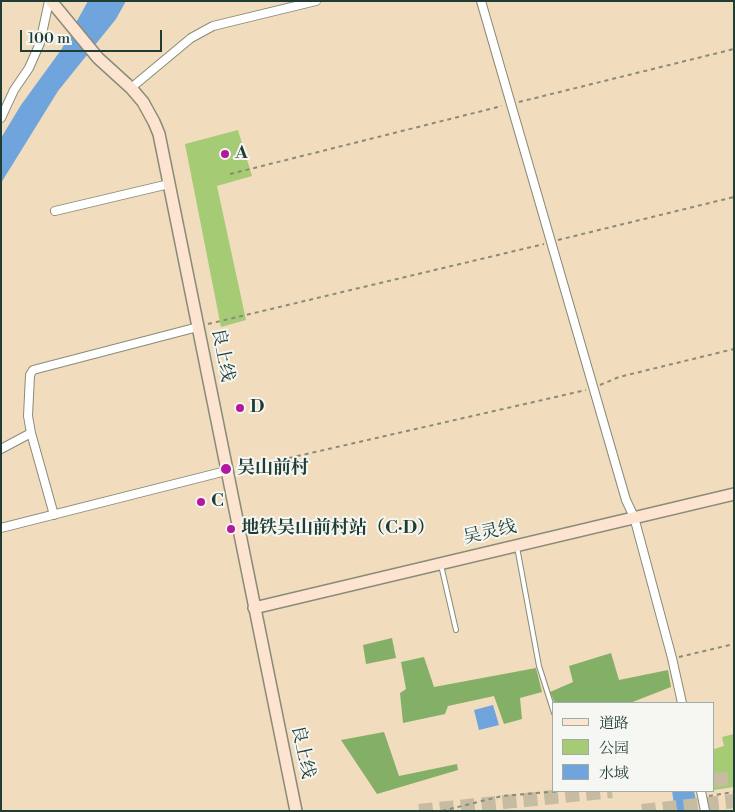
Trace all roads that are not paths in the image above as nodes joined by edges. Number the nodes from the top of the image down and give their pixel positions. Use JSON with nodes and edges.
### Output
{"nodes":[{"id":1,"x":49,"y":1,"type":"edge"},
{"id":2,"x":316,"y":1,"type":"edge"},
{"id":3,"x":480,"y":1,"type":"edge"},
{"id":4,"x":131,"y":88,"type":"junction"},
{"id":5,"x":1,"y":118,"type":"edge"},
{"id":6,"x":169,"y":184,"type":"junction"},
{"id":7,"x":55,"y":211,"type":"dead end"},
{"id":8,"x":198,"y":327,"type":"junction"},
{"id":9,"x":31,"y":433,"type":"junction"},
{"id":10,"x":1,"y":449,"type":"edge"},
{"id":11,"x":226,"y":470,"type":"junction"},
{"id":12,"x":734,"y":494,"type":"edge"},
{"id":13,"x":54,"y":515,"type":"junction"},
{"id":14,"x":634,"y":517,"type":"junction"},
{"id":15,"x":1,"y":528,"type":"edge"},
{"id":16,"x":517,"y":545,"type":"junction"},
{"id":17,"x":440,"y":563,"type":"junction"},
{"id":18,"x":254,"y":608,"type":"junction"},
{"id":19,"x":456,"y":630,"type":"dead end"},
{"id":20,"x":682,"y":702,"type":"edge"},
{"id":21,"x":552,"y":707,"type":"edge"},
{"id":22,"x":701,"y":794,"type":"edge"},
{"id":23,"x":296,"y":811,"type":"edge"},
{"id":24,"x":704,"y":811,"type":"edge"}],
"edges":[{"from":1,"to":4,"type":"street","name":"良上线"},
{"from":1,"to":5,"type":"street"},
{"from":2,"to":4,"type":"street"},
{"from":3,"to":14,"type":"street"},
{"from":4,"to":6,"type":"street","name":"良上线"},
{"from":6,"to":7,"type":"street"},
{"from":6,"to":8,"type":"street","name":"良上线"},
{"from":8,"to":9,"type":"street"},
{"from":8,"to":11,"type":"street","name":"良上线"},
{"from":9,"to":10,"type":"street"},
{"from":9,"to":13,"type":"street"},
{"from":11,"to":13,"type":"street"},
{"from":11,"to":18,"type":"street","name":"良上线"},
{"from":12,"to":14,"type":"street","name":"吴灵线"},
{"from":13,"to":15,"type":"street"},
{"from":14,"to":16,"type":"street","name":"吴灵线"},
{"from":14,"to":20,"type":"street"},
{"from":16,"to":17,"type":"street","name":"吴灵线"},
{"from":16,"to":21,"type":"lane"},
{"from":17,"to":18,"type":"street","name":"吴灵线"},
{"from":17,"to":19,"type":"lane"},
{"from":18,"to":23,"type":"street","name":"良上线"},
{"from":22,"to":24,"type":"street"}]}
